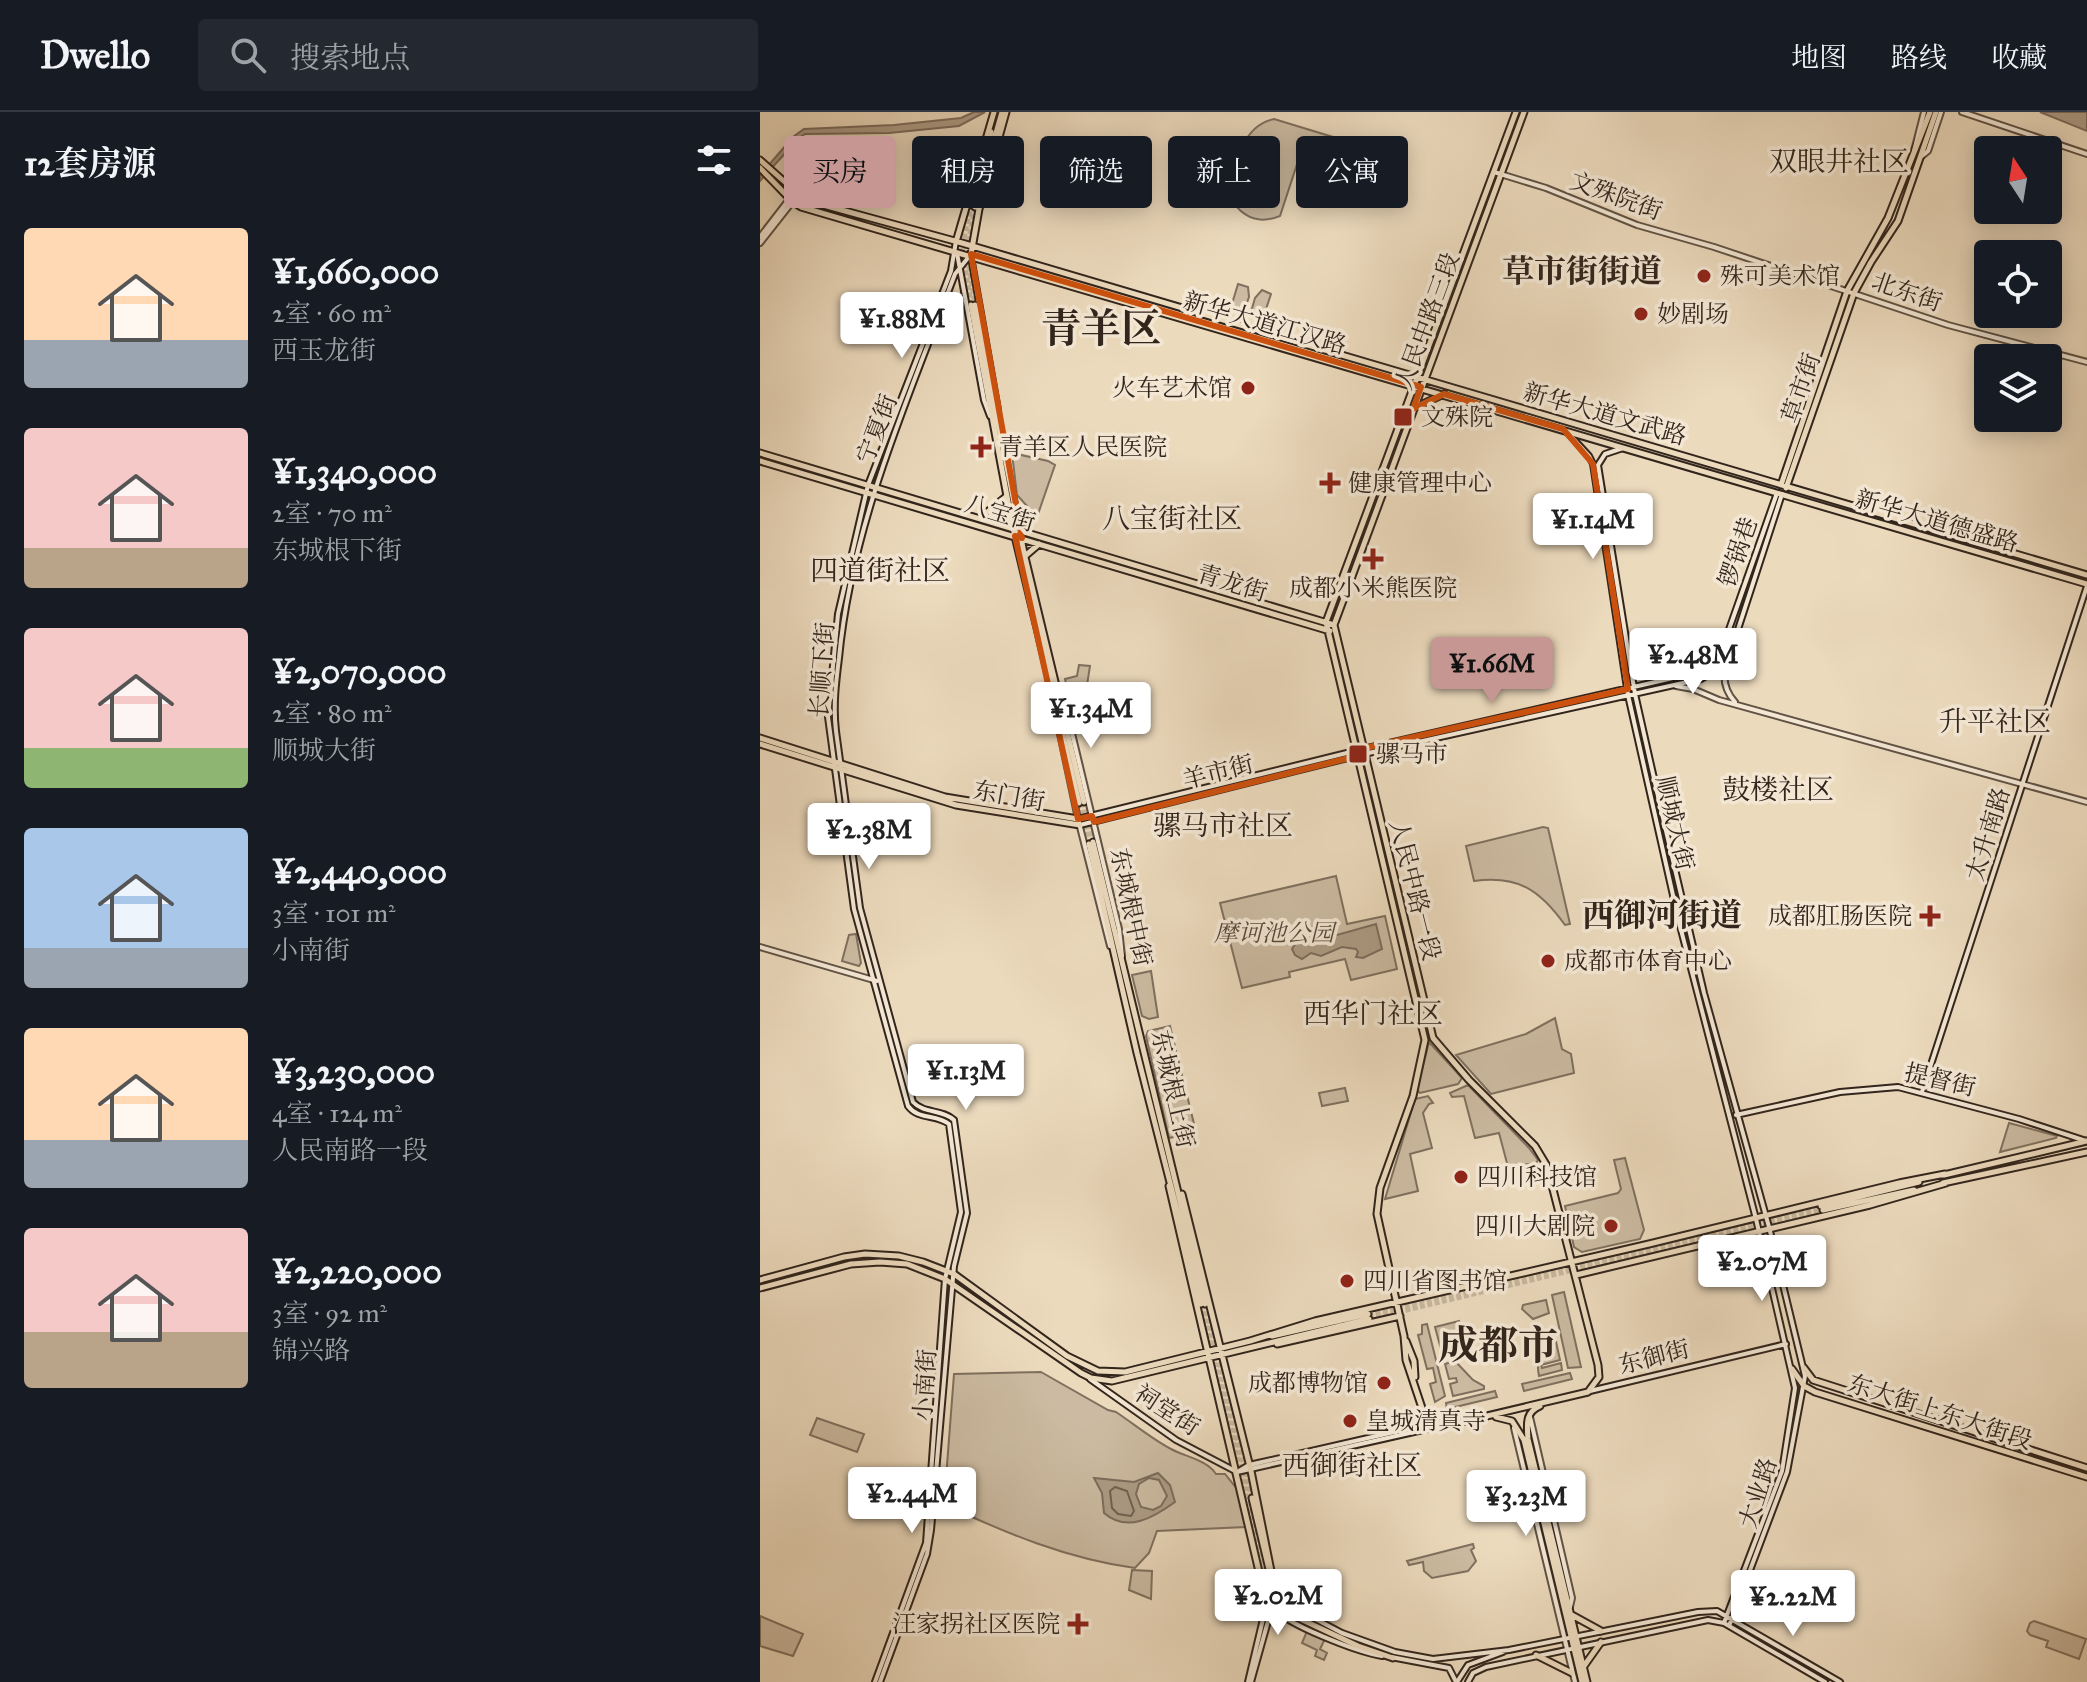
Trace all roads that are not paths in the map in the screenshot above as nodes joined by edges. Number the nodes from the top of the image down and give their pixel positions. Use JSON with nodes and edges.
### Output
{"nodes":[{"id":1,"x":1000,"y":112,"type":"edge"},
{"id":2,"x":1516,"y":112,"type":"edge"},
{"id":3,"x":1524,"y":112,"type":"edge"},
{"id":4,"x":1927,"y":112,"type":"edge"},
{"id":5,"x":1939,"y":112,"type":"edge"},
{"id":6,"x":1962,"y":112,"type":"edge"},
{"id":7,"x":1930,"y":122,"type":"junction"},
{"id":8,"x":993,"y":136,"type":"edge"},
{"id":9,"x":993,"y":136,"type":"edge"},
{"id":10,"x":2087,"y":154,"type":"edge"},
{"id":11,"x":761,"y":164,"type":"edge"},
{"id":12,"x":1497,"y":173,"type":"junction"},
{"id":13,"x":784,"y":187,"type":"edge"},
{"id":14,"x":785,"y":208,"type":"edge"},
{"id":15,"x":786,"y":208,"type":"edge"},
{"id":16,"x":805,"y":208,"type":"edge"},
{"id":17,"x":834,"y":208,"type":"edge"},
{"id":18,"x":972,"y":208,"type":"edge"},
{"id":19,"x":973,"y":208,"type":"edge"},
{"id":20,"x":760,"y":237,"type":"edge"},
{"id":21,"x":959,"y":242,"type":"junction"},
{"id":22,"x":760,"y":243,"type":"edge"},
{"id":23,"x":971,"y":246,"type":"junction"},
{"id":24,"x":957,"y":251,"type":"junction"},
{"id":25,"x":971,"y":254,"type":"junction"},
{"id":26,"x":1745,"y":257,"type":"joint"},
{"id":27,"x":960,"y":268,"type":"junction"},
{"id":28,"x":1851,"y":292,"type":"junction"},
{"id":29,"x":973,"y":305,"type":"tunnel mouth"},
{"id":30,"x":2087,"y":362,"type":"edge"},
{"id":31,"x":1421,"y":378,"type":"junction"},
{"id":32,"x":1418,"y":386,"type":"junction"},
{"id":33,"x":1444,"y":394,"type":"junction"},
{"id":34,"x":1413,"y":409,"type":"junction"},
{"id":35,"x":996,"y":424,"type":"junction"},
{"id":36,"x":1563,"y":429,"type":"junction"},
{"id":37,"x":1625,"y":448,"type":"junction"},
{"id":38,"x":760,"y":453,"type":"edge"},
{"id":39,"x":760,"y":461,"type":"edge"},
{"id":40,"x":871,"y":486,"type":"junction"},
{"id":41,"x":1784,"y":486,"type":"junction"},
{"id":42,"x":869,"y":493,"type":"junction"},
{"id":43,"x":1780,"y":494,"type":"junction"},
{"id":44,"x":1007,"y":496,"type":"junction"},
{"id":45,"x":980,"y":518,"type":"junction"},
{"id":46,"x":1016,"y":529,"type":"junction"},
{"id":47,"x":1018,"y":537,"type":"junction"},
{"id":48,"x":1039,"y":544,"type":"junction"},
{"id":49,"x":1025,"y":556,"type":"junction"},
{"id":50,"x":1119,"y":564,"type":"junction"},
{"id":51,"x":2087,"y":575,"type":"edge"},
{"id":52,"x":2087,"y":585,"type":"edge"},
{"id":53,"x":1326,"y":622,"type":"junction"},
{"id":54,"x":1334,"y":625,"type":"junction"},
{"id":55,"x":1328,"y":630,"type":"junction"},
{"id":56,"x":1335,"y":633,"type":"junction"},
{"id":57,"x":1729,"y":657,"type":"junction"},
{"id":58,"x":1676,"y":686,"type":"junction"},
{"id":59,"x":1632,"y":690,"type":"junction"},
{"id":60,"x":1628,"y":695,"type":"junction"},
{"id":61,"x":1056,"y":696,"type":"junction"},
{"id":62,"x":1737,"y":703,"type":"junction"},
{"id":63,"x":760,"y":741,"type":"edge"},
{"id":64,"x":1360,"y":752,"type":"junction"},
{"id":65,"x":837,"y":765,"type":"junction"},
{"id":66,"x":2023,"y":783,"type":"junction"},
{"id":67,"x":1082,"y":802,"type":"tunnel mouth"},
{"id":68,"x":2087,"y":802,"type":"edge"},
{"id":69,"x":1093,"y":819,"type":"junction"},
{"id":70,"x":1079,"y":822,"type":"junction"},
{"id":71,"x":1091,"y":843,"type":"tunnel mouth"},
{"id":72,"x":760,"y":947,"type":"edge"},
{"id":73,"x":1119,"y":958,"type":"junction"},
{"id":74,"x":873,"y":980,"type":"junction"},
{"id":75,"x":880,"y":982,"type":"junction"},
{"id":76,"x":1134,"y":1005,"type":"joint"},
{"id":77,"x":1127,"y":1007,"type":"joint"},
{"id":78,"x":1433,"y":1038,"type":"junction"},
{"id":79,"x":1425,"y":1040,"type":"junction"},
{"id":80,"x":1922,"y":1092,"type":"junction"},
{"id":81,"x":1736,"y":1115,"type":"junction"},
{"id":82,"x":2086,"y":1141,"type":"edge"},
{"id":83,"x":2087,"y":1152,"type":"edge"},
{"id":84,"x":1168,"y":1177,"type":"junction"},
{"id":85,"x":1177,"y":1182,"type":"junction"},
{"id":86,"x":1821,"y":1208,"type":"junction"},
{"id":87,"x":1766,"y":1216,"type":"junction"},
{"id":88,"x":1756,"y":1219,"type":"junction"},
{"id":89,"x":1769,"y":1227,"type":"junction"},
{"id":90,"x":1759,"y":1230,"type":"junction"},
{"id":91,"x":1573,"y":1262,"type":"junction"},
{"id":92,"x":946,"y":1270,"type":"junction"},
{"id":93,"x":954,"y":1274,"type":"junction"},
{"id":94,"x":1576,"y":1275,"type":"junction"},
{"id":95,"x":945,"y":1279,"type":"junction"},
{"id":96,"x":760,"y":1280,"type":"edge"},
{"id":97,"x":952,"y":1284,"type":"junction"},
{"id":98,"x":760,"y":1288,"type":"edge"},
{"id":99,"x":1396,"y":1302,"type":"junction"},
{"id":100,"x":1370,"y":1316,"type":"junction"},
{"id":101,"x":1400,"y":1316,"type":"junction"},
{"id":102,"x":1786,"y":1344,"type":"junction"},
{"id":103,"x":1221,"y":1348,"type":"junction"},
{"id":104,"x":1208,"y":1351,"type":"junction"},
{"id":105,"x":1223,"y":1356,"type":"junction"},
{"id":106,"x":1209,"y":1360,"type":"junction"},
{"id":107,"x":1804,"y":1368,"type":"junction"},
{"id":108,"x":1792,"y":1369,"type":"junction"},
{"id":109,"x":1081,"y":1373,"type":"junction"},
{"id":110,"x":1804,"y":1386,"type":"junction"},
{"id":111,"x":1838,"y":1388,"type":"junction"},
{"id":112,"x":1588,"y":1392,"type":"junction"},
{"id":113,"x":1835,"y":1398,"type":"junction"},
{"id":114,"x":1559,"y":1399,"type":"junction"},
{"id":115,"x":1423,"y":1411,"type":"junction"},
{"id":116,"x":1475,"y":1419,"type":"junction"},
{"id":117,"x":1449,"y":1425,"type":"junction"},
{"id":118,"x":1250,"y":1468,"type":"junction"},
{"id":119,"x":2087,"y":1468,"type":"edge"},
{"id":120,"x":1237,"y":1472,"type":"junction"},
{"id":121,"x":2087,"y":1477,"type":"edge"},
{"id":122,"x":1252,"y":1498,"type":"tunnel mouth"},
{"id":123,"x":1274,"y":1586,"type":"junction"},
{"id":124,"x":1263,"y":1589,"type":"junction"},
{"id":125,"x":1272,"y":1607,"type":"junction"},
{"id":126,"x":1570,"y":1612,"type":"junction"},
{"id":127,"x":1294,"y":1616,"type":"tunnel mouth"},
{"id":128,"x":1730,"y":1616,"type":"junction"},
{"id":129,"x":1726,"y":1624,"type":"junction"},
{"id":130,"x":1601,"y":1631,"type":"junction"},
{"id":131,"x":1570,"y":1637,"type":"junction"},
{"id":132,"x":1601,"y":1642,"type":"junction"},
{"id":133,"x":1573,"y":1647,"type":"junction"},
{"id":134,"x":1509,"y":1650,"type":"junction"},
{"id":135,"x":1536,"y":1655,"type":"junction"},
{"id":136,"x":1393,"y":1658,"type":"junction"},
{"id":137,"x":1583,"y":1667,"type":"junction"},
{"id":138,"x":1572,"y":1673,"type":"junction"},
{"id":139,"x":878,"y":1682,"type":"edge"},
{"id":140,"x":1250,"y":1682,"type":"edge"},
{"id":141,"x":1456,"y":1682,"type":"edge"},
{"id":142,"x":1468,"y":1682,"type":"edge"},
{"id":143,"x":1575,"y":1682,"type":"edge"},
{"id":144,"x":1584,"y":1682,"type":"edge"},
{"id":145,"x":1825,"y":1682,"type":"edge"},
{"id":146,"x":1840,"y":1682,"type":"edge"}],
"edges":[{"from":1,"to":8,"type":"main road"},
{"from":1,"to":9,"type":"main road"},
{"from":2,"to":12,"type":"main road","name":"人民中路三段"},
{"from":3,"to":12,"type":"main road","name":"人民中路三段"},
{"from":4,"to":7,"type":"main road"},
{"from":5,"to":7,"type":"main road"},
{"from":6,"to":10,"type":"main road"},
{"from":7,"to":28,"type":"main road"},
{"from":7,"to":28,"type":"main road"},
{"from":11,"to":13,"type":"main road"},
{"from":12,"to":26,"type":"main road","name":"文殊院街"},
{"from":12,"to":31,"type":"main road","name":"人民中路三段"},
{"from":14,"to":20,"type":"main road"},
{"from":15,"to":22,"type":"main road"},
{"from":16,"to":24,"type":"main road","name":"新华大道江汉路"},
{"from":17,"to":21,"type":"main road","name":"新华大道江汉路"},
{"from":18,"to":21,"type":"main road"},
{"from":19,"to":23,"type":"main road"},
{"from":21,"to":23,"type":"main road","name":"新华大道江汉路"},
{"from":21,"to":24,"type":"main road"},
{"from":23,"to":25,"type":"main road"},
{"from":23,"to":31,"type":"main road","name":"新华大道江汉路"},
{"from":24,"to":25,"type":"main road","name":"新华大道江汉路"},
{"from":24,"to":27,"type":"main road"},
{"from":24,"to":40,"type":"main road","name":"宁夏街"},
{"from":25,"to":27,"type":"main road","name":"宁夏街"},
{"from":25,"to":32,"type":"main road","name":"新华大道江汉路"},
{"from":25,"to":35,"type":"main road"},
{"from":26,"to":28,"type":"main road","name":"北东街"},
{"from":27,"to":35,"type":"main road"},
{"from":27,"to":40,"type":"main road","name":"宁夏街"},
{"from":28,"to":30,"type":"main road","name":"北东街"},
{"from":28,"to":41,"type":"main road","name":"草市街"},
{"from":29,"to":35,"type":"main road"},
{"from":31,"to":32,"type":"main road","name":"人民中路三段"},
{"from":31,"to":41,"type":"main road","name":"新华大道文武路"},
{"from":32,"to":33,"type":"main road","name":"新华大道文武路"},
{"from":32,"to":34,"type":"main road","name":"人民中路三段"},
{"from":32,"to":53,"type":"main road","name":"人民中路三段"},
{"from":33,"to":34,"type":"main road"},
{"from":33,"to":36,"type":"main road","name":"新华大道文武路"},
{"from":34,"to":54,"type":"main road","name":"人民中路三段"},
{"from":35,"to":44,"type":"main road"},
{"from":35,"to":46,"type":"main road"},
{"from":36,"to":37,"type":"main road","name":"新华大道文武路"},
{"from":36,"to":59,"type":"main road","name":"顺城大街"},
{"from":37,"to":43,"type":"main road","name":"新华大道文武路"},
{"from":37,"to":59,"type":"main road","name":"顺城大街"},
{"from":38,"to":40,"type":"main road","name":"八宝街"},
{"from":39,"to":42,"type":"main road","name":"八宝街"},
{"from":40,"to":42,"type":"main road","name":"长顺下街"},
{"from":40,"to":45,"type":"main road","name":"八宝街"},
{"from":41,"to":43,"type":"main road","name":"草市街"},
{"from":41,"to":51,"type":"main road","name":"新华大道德盛路"},
{"from":42,"to":47,"type":"main road","name":"八宝街"},
{"from":42,"to":65,"type":"main road","name":"长顺下街"},
{"from":43,"to":52,"type":"main road","name":"新华大道德盛路"},
{"from":43,"to":57,"type":"main road","name":"锣锅巷"},
{"from":43,"to":59,"type":"main road","name":"锣锅巷"},
{"from":44,"to":45,"type":"main road"},
{"from":44,"to":46,"type":"main road"},
{"from":45,"to":46,"type":"main road","name":"八宝街"},
{"from":46,"to":47,"type":"main road"},
{"from":46,"to":50,"type":"main road","name":"八宝街"},
{"from":47,"to":48,"type":"main road","name":"八宝街"},
{"from":47,"to":49,"type":"main road"},
{"from":47,"to":61,"type":"main road"},
{"from":48,"to":49,"type":"main road"},
{"from":48,"to":50,"type":"main road","name":"八宝街"},
{"from":49,"to":61,"type":"main road"},
{"from":50,"to":53,"type":"main road","name":"青龙街"},
{"from":50,"to":55,"type":"main road","name":"青龙街"},
{"from":52,"to":66,"type":"main road","name":"太升南路"},
{"from":53,"to":54,"type":"main road","name":"青龙街"},
{"from":53,"to":55,"type":"main road"},
{"from":54,"to":56,"type":"main road","name":"人民中路三段"},
{"from":55,"to":56,"type":"main road","name":"青龙街"},
{"from":55,"to":64,"type":"main road","name":"人民中路一段"},
{"from":56,"to":64,"type":"main road","name":"人民中路一段"},
{"from":57,"to":58,"type":"main road"},
{"from":57,"to":62,"type":"main road","name":"锣锅巷"},
{"from":58,"to":59,"type":"main road"},
{"from":58,"to":62,"type":"main road"},
{"from":59,"to":60,"type":"main road"},
{"from":59,"to":64,"type":"main road"},
{"from":59,"to":81,"type":"main road","name":"顺城大街"},
{"from":60,"to":64,"type":"main road"},
{"from":60,"to":88,"type":"main road","name":"顺城大街"},
{"from":61,"to":67,"type":"main road"},
{"from":61,"to":69,"type":"main road","name":"东城根中街"},
{"from":61,"to":70,"type":"main road","name":"东城根中街"},
{"from":62,"to":66,"type":"main road"},
{"from":63,"to":65,"type":"main road","name":"东门街"},
{"from":64,"to":69,"type":"main road","name":"羊市街"},
{"from":64,"to":78,"type":"main road","name":"人民中路一段"},
{"from":64,"to":79,"type":"main road","name":"人民中路一段"},
{"from":65,"to":70,"type":"main road","name":"东门街"},
{"from":65,"to":74,"type":"main road"},
{"from":65,"to":75,"type":"main road"},
{"from":66,"to":68,"type":"main road"},
{"from":66,"to":80,"type":"main road","name":"太升南路"},
{"from":69,"to":70,"type":"main road","name":"羊市街"},
{"from":69,"to":73,"type":"main road","name":"东城根中街"},
{"from":70,"to":73,"type":"main road","name":"东城根中街"},
{"from":71,"to":73,"type":"main road"},
{"from":72,"to":74,"type":"main road"},
{"from":73,"to":76,"type":"main road","name":"东城根中街"},
{"from":73,"to":77,"type":"main road","name":"东城根中街"},
{"from":74,"to":75,"type":"main road"},
{"from":74,"to":92,"type":"main road","name":"小南街"},
{"from":75,"to":93,"type":"main road","name":"小南街"},
{"from":76,"to":85,"type":"main road","name":"东城根上街"},
{"from":77,"to":84,"type":"main road","name":"东城根上街"},
{"from":78,"to":79,"type":"main road"},
{"from":78,"to":91,"type":"main road","name":"人民中路一段"},
{"from":79,"to":99,"type":"main road","name":"人民中路一段"},
{"from":80,"to":81,"type":"main road","name":"提督街"},
{"from":80,"to":82,"type":"main road","name":"提督街"},
{"from":81,"to":87,"type":"main road","name":"顺城大街"},
{"from":82,"to":86,"type":"main road"},
{"from":83,"to":86,"type":"main road"},
{"from":84,"to":85,"type":"main road","name":"东城根上街"},
{"from":84,"to":104,"type":"main road","name":"东城根上街"},
{"from":85,"to":103,"type":"main road","name":"东城根上街"},
{"from":86,"to":87,"type":"main road"},
{"from":86,"to":89,"type":"main road"},
{"from":87,"to":88,"type":"main road"},
{"from":87,"to":89,"type":"main road","name":"顺城大街"},
{"from":88,"to":90,"type":"main road","name":"顺城大街"},
{"from":88,"to":91,"type":"main road"},
{"from":89,"to":90,"type":"main road"},
{"from":89,"to":107,"type":"main road","name":"顺城大街"},
{"from":90,"to":94,"type":"main road"},
{"from":90,"to":102,"type":"main road","name":"顺城大街"},
{"from":91,"to":94,"type":"main road","name":"人民中路一段"},
{"from":91,"to":99,"type":"main road"},
{"from":92,"to":93,"type":"main road"},
{"from":92,"to":95,"type":"main road","name":"小南街"},
{"from":92,"to":96,"type":"main road"},
{"from":93,"to":97,"type":"main road","name":"小南街"},
{"from":93,"to":104,"type":"main road"},
{"from":94,"to":112,"type":"main road","name":"人民中路一段"},
{"from":95,"to":97,"type":"main road"},
{"from":95,"to":98,"type":"main road"},
{"from":95,"to":139,"type":"main road","name":"小南街"},
{"from":97,"to":109,"type":"main road"},
{"from":97,"to":139,"type":"main road","name":"小南街"},
{"from":99,"to":100,"type":"main road"},
{"from":99,"to":101,"type":"main road","name":"人民中路一段"},
{"from":100,"to":101,"type":"main road"},
{"from":100,"to":103,"type":"main road"},
{"from":100,"to":105,"type":"main road"},
{"from":101,"to":115,"type":"main road","name":"人民中路一段"},
{"from":102,"to":108,"type":"main road","name":"顺城大街"},
{"from":102,"to":112,"type":"main road","name":"东御街"},
{"from":103,"to":104,"type":"main road"},
{"from":103,"to":105,"type":"main road","name":"东城根上街"},
{"from":104,"to":106,"type":"main road","name":"东城根上街"},
{"from":105,"to":106,"type":"main road"},
{"from":105,"to":118,"type":"main road","name":"东城根上街"},
{"from":106,"to":109,"type":"main road"},
{"from":106,"to":120,"type":"main road","name":"东城根上街"},
{"from":107,"to":110,"type":"main road","name":"大业路"},
{"from":107,"to":111,"type":"main road","name":"东大街上东大街段"},
{"from":108,"to":110,"type":"main road"},
{"from":108,"to":128,"type":"main road","name":"大业路"},
{"from":109,"to":120,"type":"main road","name":"祠堂街"},
{"from":110,"to":113,"type":"main road","name":"东大街上东大街段"},
{"from":110,"to":128,"type":"main road","name":"大业路"},
{"from":111,"to":113,"type":"main road"},
{"from":111,"to":119,"type":"main road","name":"东大街上东大街段"},
{"from":112,"to":114,"type":"main road","name":"东御街"},
{"from":113,"to":121,"type":"main road","name":"东大街上东大街段"},
{"from":114,"to":116,"type":"main road","name":"东御街"},
{"from":114,"to":126,"type":"main road"},
{"from":115,"to":117,"type":"main road"},
{"from":115,"to":118,"type":"main road"},
{"from":116,"to":117,"type":"main road","name":"东御街"},
{"from":116,"to":131,"type":"main road"},
{"from":117,"to":118,"type":"main road"},
{"from":118,"to":120,"type":"main road"},
{"from":118,"to":123,"type":"main road","name":"东城根上街"},
{"from":120,"to":124,"type":"main road","name":"东城根上街"},
{"from":122,"to":123,"type":"main road"},
{"from":123,"to":125,"type":"main road"},
{"from":123,"to":134,"type":"main road"},
{"from":124,"to":125,"type":"main road"},
{"from":124,"to":140,"type":"main road"},
{"from":125,"to":136,"type":"main road"},
{"from":125,"to":140,"type":"main road"},
{"from":126,"to":130,"type":"main road"},
{"from":126,"to":131,"type":"main road"},
{"from":127,"to":136,"type":"main road"},
{"from":128,"to":129,"type":"main road","name":"大业路"},
{"from":128,"to":130,"type":"main road"},
{"from":128,"to":146,"type":"main road"},
{"from":129,"to":132,"type":"main road"},
{"from":129,"to":145,"type":"main road"},
{"from":130,"to":131,"type":"main road"},
{"from":131,"to":133,"type":"main road"},
{"from":131,"to":134,"type":"main road"},
{"from":132,"to":133,"type":"main road"},
{"from":132,"to":137,"type":"main road"},
{"from":133,"to":135,"type":"main road"},
{"from":133,"to":137,"type":"main road"},
{"from":133,"to":138,"type":"main road"},
{"from":133,"to":144,"type":"main road"},
{"from":134,"to":141,"type":"main road"},
{"from":135,"to":138,"type":"main road"},
{"from":135,"to":142,"type":"main road"},
{"from":136,"to":141,"type":"main road"},
{"from":137,"to":144,"type":"main road"},
{"from":138,"to":143,"type":"main road"}]}
